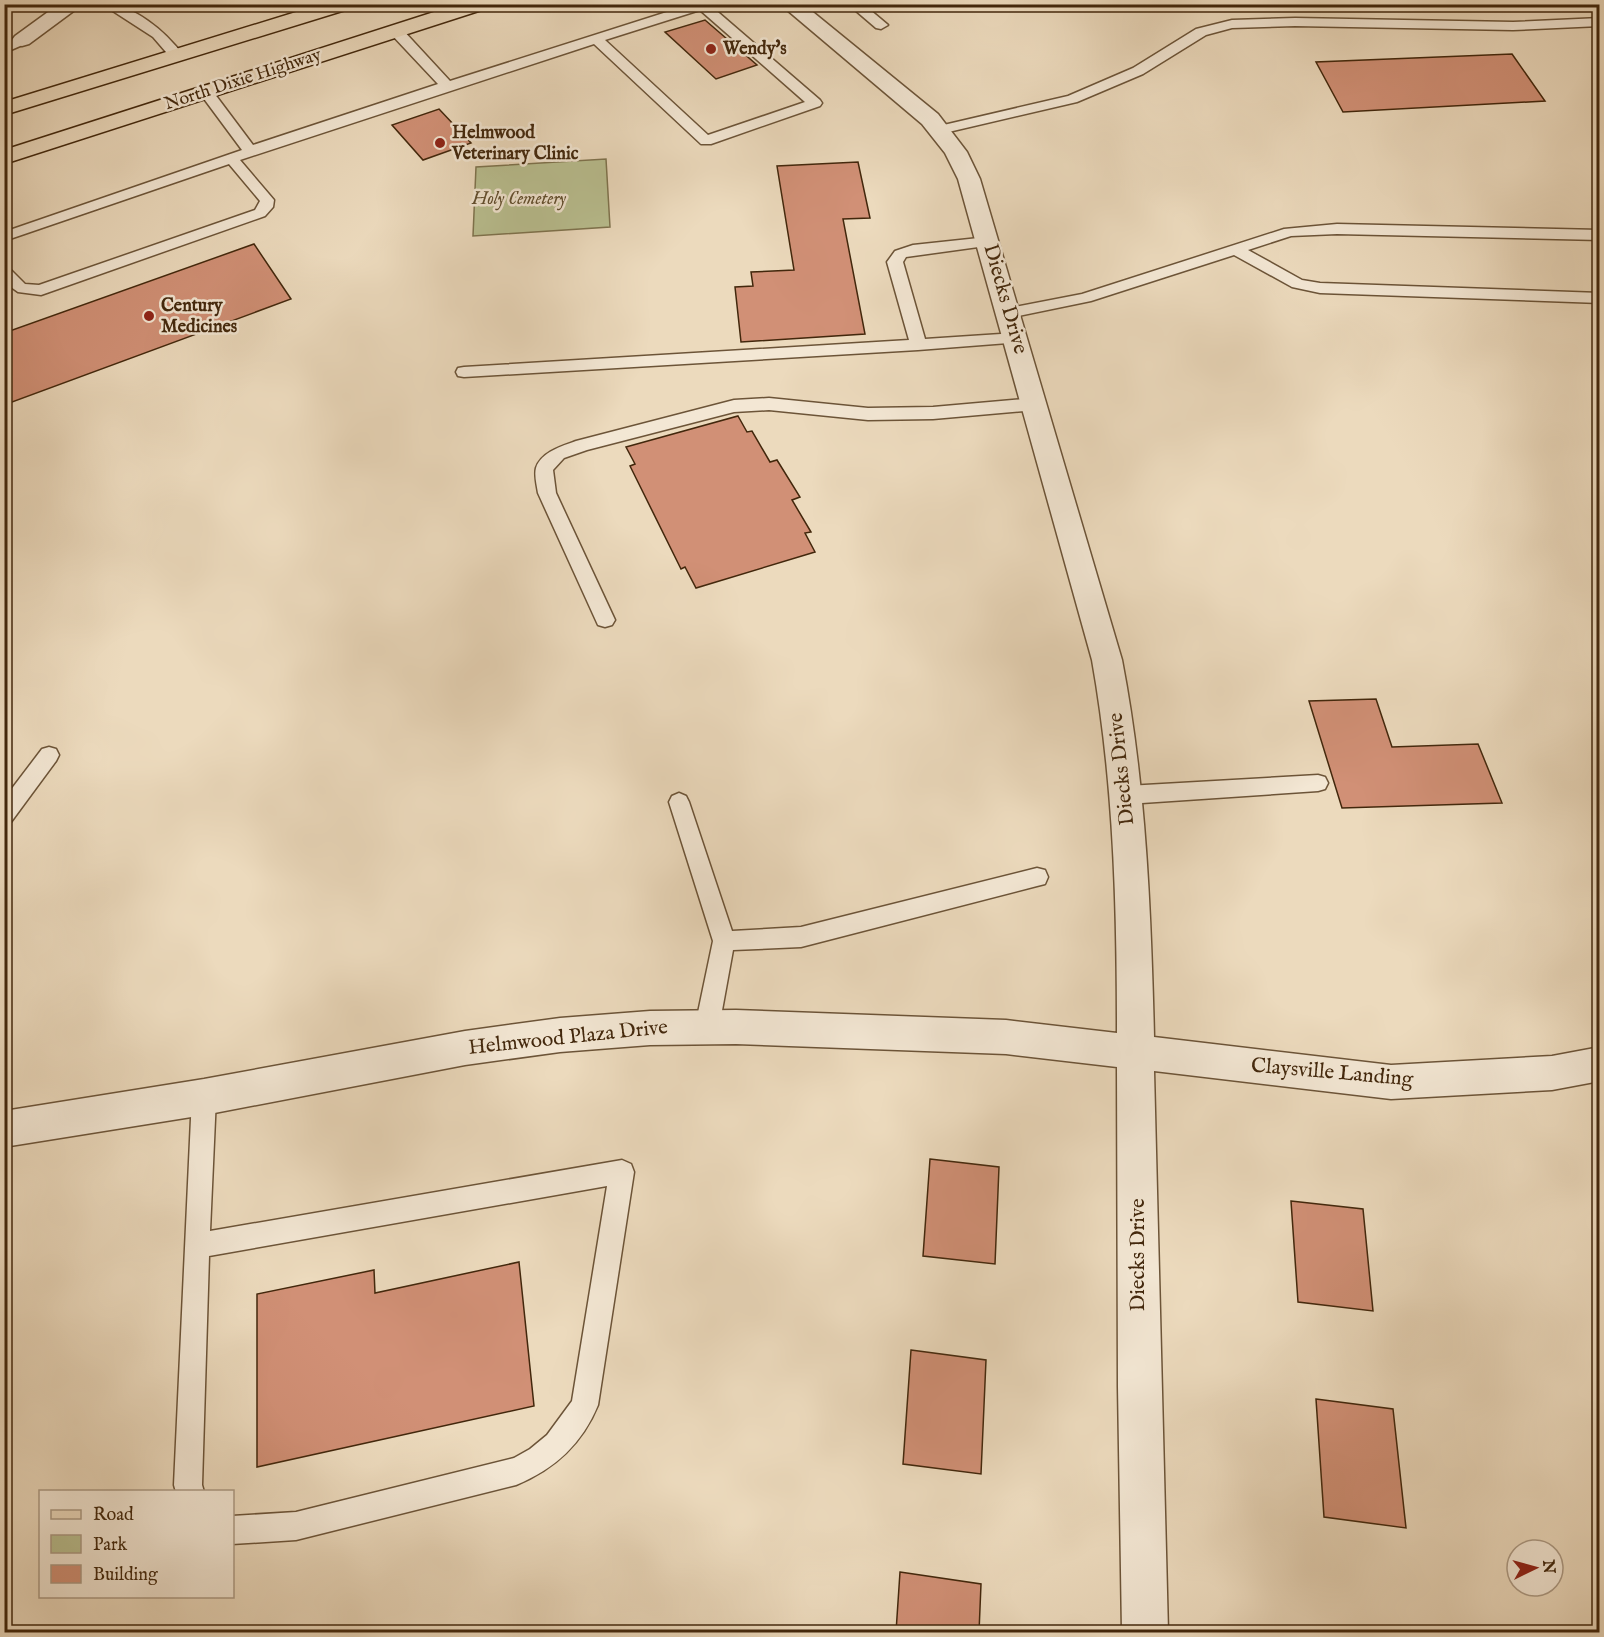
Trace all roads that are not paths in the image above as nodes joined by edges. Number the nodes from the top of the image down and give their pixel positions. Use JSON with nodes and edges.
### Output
{"nodes":[{"id":1,"x":73,"y":4,"type":"edge"},
{"id":2,"x":108,"y":4,"type":"edge"},
{"id":3,"x":345,"y":4,"type":"edge"},
{"id":4,"x":481,"y":4,"type":"edge"},
{"id":5,"x":790,"y":4,"type":"edge"},
{"id":6,"x":854,"y":4,"type":"edge"},
{"id":7,"x":705,"y":5,"type":"edge"},
{"id":8,"x":1599,"y":22,"type":"edge"},
{"id":9,"x":881,"y":25,"type":"dead end"},
{"id":10,"x":396,"y":31,"type":"junction"},
{"id":11,"x":596,"y":39,"type":"junction"},
{"id":12,"x":13,"y":45,"type":"edge"},
{"id":13,"x":177,"y":56,"type":"junction"},
{"id":14,"x":447,"y":86,"type":"junction"},
{"id":15,"x":206,"y":92,"type":"junction"},
{"id":16,"x":4,"y":109,"type":"edge"},
{"id":17,"x":940,"y":130,"type":"junction"},
{"id":18,"x":250,"y":152,"type":"junction"},
{"id":19,"x":4,"y":157,"type":"edge"},
{"id":20,"x":231,"y":158,"type":"junction"},
{"id":21,"x":1599,"y":235,"type":"edge"},
{"id":22,"x":4,"y":237,"type":"edge"},
{"id":23,"x":988,"y":242,"type":"junction"},
{"id":24,"x":1234,"y":249,"type":"junction"},
{"id":25,"x":4,"y":271,"type":"edge"},
{"id":26,"x":1599,"y":298,"type":"edge"},
{"id":27,"x":1013,"y":325,"type":"junction"},
{"id":28,"x":918,"y":345,"type":"junction"},
{"id":29,"x":464,"y":372,"type":"dead end"},
{"id":30,"x":1035,"y":404,"type":"junction"},
{"id":31,"x":605,"y":621,"type":"dead end"},
{"id":32,"x":49,"y":755,"type":"dead end"},
{"id":33,"x":1318,"y":783,"type":"dead end"},
{"id":34,"x":1127,"y":795,"type":"junction"},
{"id":35,"x":679,"y":802,"type":"dead end"},
{"id":36,"x":4,"y":816,"type":"edge"},
{"id":37,"x":1037,"y":877,"type":"dead end"},
{"id":38,"x":724,"y":941,"type":"junction"},
{"id":39,"x":707,"y":1027,"type":"junction"},
{"id":40,"x":1137,"y":1054,"type":"junction"},
{"id":41,"x":1599,"y":1064,"type":"edge"},
{"id":42,"x":204,"y":1097,"type":"junction"},
{"id":43,"x":4,"y":1129,"type":"edge"},
{"id":44,"x":197,"y":1246,"type":"junction"},
{"id":45,"x":190,"y":1490,"type":"edge"},
{"id":46,"x":234,"y":1530,"type":"edge"},
{"id":47,"x":1145,"y":1632,"type":"edge"}],
"edges":[{"from":1,"to":12,"type":"street"},
{"from":2,"to":13,"type":"lane"},
{"from":3,"to":13,"type":"main road","name":"North Dixie Highway"},
{"from":4,"to":10,"type":"main road","name":"North Dixie Highway"},
{"from":5,"to":17,"type":"street","name":"Diecks Drive"},
{"from":6,"to":9,"type":"lane"},
{"from":7,"to":11,"type":"lane"},
{"from":7,"to":11,"type":"lane"},
{"from":8,"to":17,"type":"lane"},
{"from":10,"to":14,"type":"lane"},
{"from":10,"to":15,"type":"main road","name":"North Dixie Highway"},
{"from":11,"to":14,"type":"lane"},
{"from":13,"to":16,"type":"main road","name":"North Dixie Highway"},
{"from":14,"to":18,"type":"lane"},
{"from":15,"to":18,"type":"lane"},
{"from":15,"to":19,"type":"main road","name":"North Dixie Highway"},
{"from":17,"to":23,"type":"street","name":"Diecks Drive"},
{"from":18,"to":20,"type":"lane"},
{"from":20,"to":22,"type":"lane"},
{"from":20,"to":25,"type":"lane"},
{"from":21,"to":24,"type":"lane"},
{"from":23,"to":27,"type":"street","name":"Diecks Drive"},
{"from":23,"to":28,"type":"lane"},
{"from":24,"to":26,"type":"lane"},
{"from":24,"to":27,"type":"lane"},
{"from":27,"to":28,"type":"lane"},
{"from":27,"to":30,"type":"street","name":"Diecks Drive"},
{"from":28,"to":29,"type":"lane"},
{"from":30,"to":31,"type":"lane"},
{"from":30,"to":34,"type":"street","name":"Diecks Drive"},
{"from":32,"to":36,"type":"lane"},
{"from":33,"to":34,"type":"lane"},
{"from":34,"to":40,"type":"street","name":"Diecks Drive"},
{"from":35,"to":38,"type":"lane"},
{"from":37,"to":38,"type":"lane"},
{"from":38,"to":39,"type":"lane"},
{"from":39,"to":40,"type":"street","name":"Helmwood Plaza Drive"},
{"from":39,"to":42,"type":"street","name":"Helmwood Plaza Drive"},
{"from":40,"to":41,"type":"street","name":"Claysville Landing"},
{"from":40,"to":47,"type":"street","name":"Diecks Drive"},
{"from":42,"to":43,"type":"street","name":"Helmwood Plaza Drive"},
{"from":42,"to":44,"type":"lane"},
{"from":44,"to":45,"type":"lane"},
{"from":44,"to":46,"type":"lane"}]}
